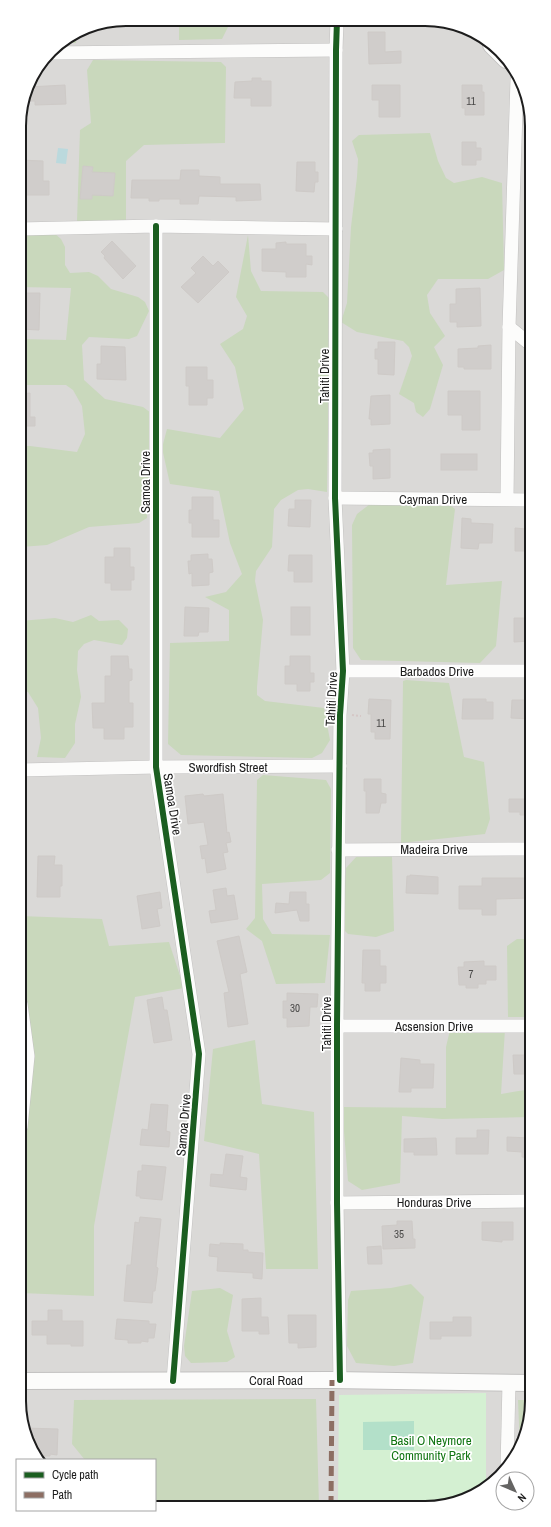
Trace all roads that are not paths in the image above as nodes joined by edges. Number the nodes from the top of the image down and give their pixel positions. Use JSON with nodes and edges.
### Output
{"nodes":[{"id":1,"x":337,"y":26,"type":"edge"},
{"id":2,"x":336,"y":50,"type":"junction"},
{"id":3,"x":58,"y":53,"type":"edge"},
{"id":4,"x":517,"y":86,"type":"edge"},
{"id":5,"x":156,"y":226,"type":"junction"},
{"id":6,"x":26,"y":229,"type":"edge"},
{"id":7,"x":336,"y":229,"type":"junction"},
{"id":8,"x":508,"y":327,"type":"junction"},
{"id":9,"x":525,"y":340,"type":"edge"},
{"id":10,"x":335,"y":498,"type":"junction"},
{"id":11,"x":507,"y":500,"type":"junction"},
{"id":12,"x":525,"y":500,"type":"edge"},
{"id":13,"x":343,"y":671,"type":"junction"},
{"id":14,"x":525,"y":671,"type":"edge"},
{"id":15,"x":340,"y":766,"type":"junction"},
{"id":16,"x":156,"y":767,"type":"junction"},
{"id":17,"x":26,"y":770,"type":"edge"},
{"id":18,"x":525,"y":849,"type":"edge"},
{"id":19,"x":338,"y":850,"type":"junction"},
{"id":20,"x":337,"y":1026,"type":"junction"},
{"id":21,"x":525,"y":1026,"type":"edge"},
{"id":22,"x":26,"y":1043,"type":"edge"},
{"id":23,"x":26,"y":1076,"type":"edge"},
{"id":24,"x":525,"y":1201,"type":"edge"},
{"id":25,"x":337,"y":1203,"type":"junction"},
{"id":26,"x":340,"y":1380,"type":"junction"},
{"id":27,"x":26,"y":1381,"type":"edge"},
{"id":28,"x":173,"y":1381,"type":"junction"},
{"id":29,"x":509,"y":1383,"type":"junction"},
{"id":30,"x":525,"y":1383,"type":"edge"},
{"id":31,"x":507,"y":1457,"type":"edge"}],
"edges":[{"from":1,"to":2,"type":"street","name":"Tahiti Drive"},
{"from":2,"to":3,"type":"street"},
{"from":2,"to":7,"type":"street","name":"Tahiti Drive"},
{"from":4,"to":8,"type":"street"},
{"from":5,"to":6,"type":"street"},
{"from":5,"to":7,"type":"street"},
{"from":5,"to":16,"type":"street","name":"Samoa Drive"},
{"from":7,"to":10,"type":"street","name":"Tahiti Drive"},
{"from":8,"to":9,"type":"street"},
{"from":8,"to":11,"type":"street"},
{"from":10,"to":11,"type":"street","name":"Cayman Drive"},
{"from":10,"to":13,"type":"street","name":"Tahiti Drive"},
{"from":11,"to":12,"type":"street","name":"Cayman Drive"},
{"from":13,"to":14,"type":"street","name":"Barbados Drive"},
{"from":13,"to":15,"type":"street","name":"Tahiti Drive"},
{"from":15,"to":16,"type":"street","name":"Swordfish Street"},
{"from":15,"to":19,"type":"street","name":"Tahiti Drive"},
{"from":16,"to":17,"type":"street","name":"Swordfish Street"},
{"from":16,"to":28,"type":"street","name":"Samoa Drive"},
{"from":18,"to":19,"type":"street","name":"Madeira Drive"},
{"from":19,"to":20,"type":"street","name":"Tahiti Drive"},
{"from":20,"to":21,"type":"street","name":"Acsension Drive"},
{"from":20,"to":25,"type":"street","name":"Tahiti Drive"},
{"from":22,"to":23,"type":"street"},
{"from":24,"to":25,"type":"street","name":"Honduras Drive"},
{"from":25,"to":26,"type":"street","name":"Tahiti Drive"},
{"from":26,"to":28,"type":"street","name":"Coral Road"},
{"from":26,"to":29,"type":"street","name":"Coral Road"},
{"from":27,"to":28,"type":"street","name":"Coral Road"},
{"from":29,"to":30,"type":"street","name":"Coral Road"},
{"from":29,"to":31,"type":"street"}]}
